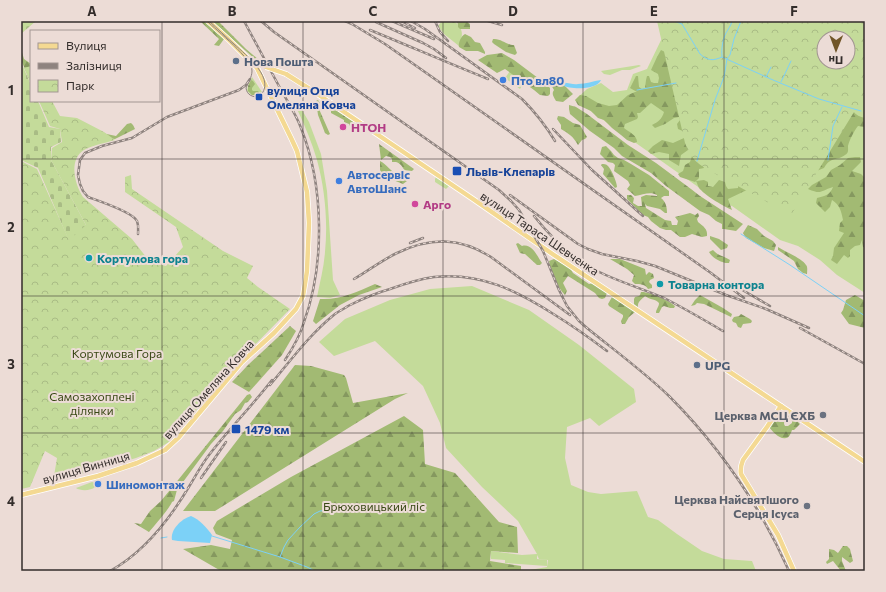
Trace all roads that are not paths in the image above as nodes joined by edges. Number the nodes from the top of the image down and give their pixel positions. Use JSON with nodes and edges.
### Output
{"nodes":[{"id":1,"x":208,"y":21,"type":"edge"},
{"id":2,"x":257,"y":68,"type":"junction"},
{"id":3,"x":781,"y":406,"type":"junction"},
{"id":4,"x":156,"y":455,"type":"joint"},
{"id":5,"x":865,"y":462,"type":"edge"},
{"id":6,"x":21,"y":495,"type":"edge"},
{"id":7,"x":794,"y":571,"type":"edge"}],
"edges":[{"from":1,"to":2,"type":"main road"},
{"from":2,"to":3,"type":"main road","name":"вулиця Тараса Шевченка","bridge":true},
{"from":2,"to":4,"type":"main road","name":"вулиця Омеляна Ковча"},
{"from":3,"to":5,"type":"main road","name":"вулиця Тараса Шевченка"},
{"from":3,"to":7,"type":"main road"},
{"from":4,"to":6,"type":"main road","name":"вулиця Винниця"}]}
